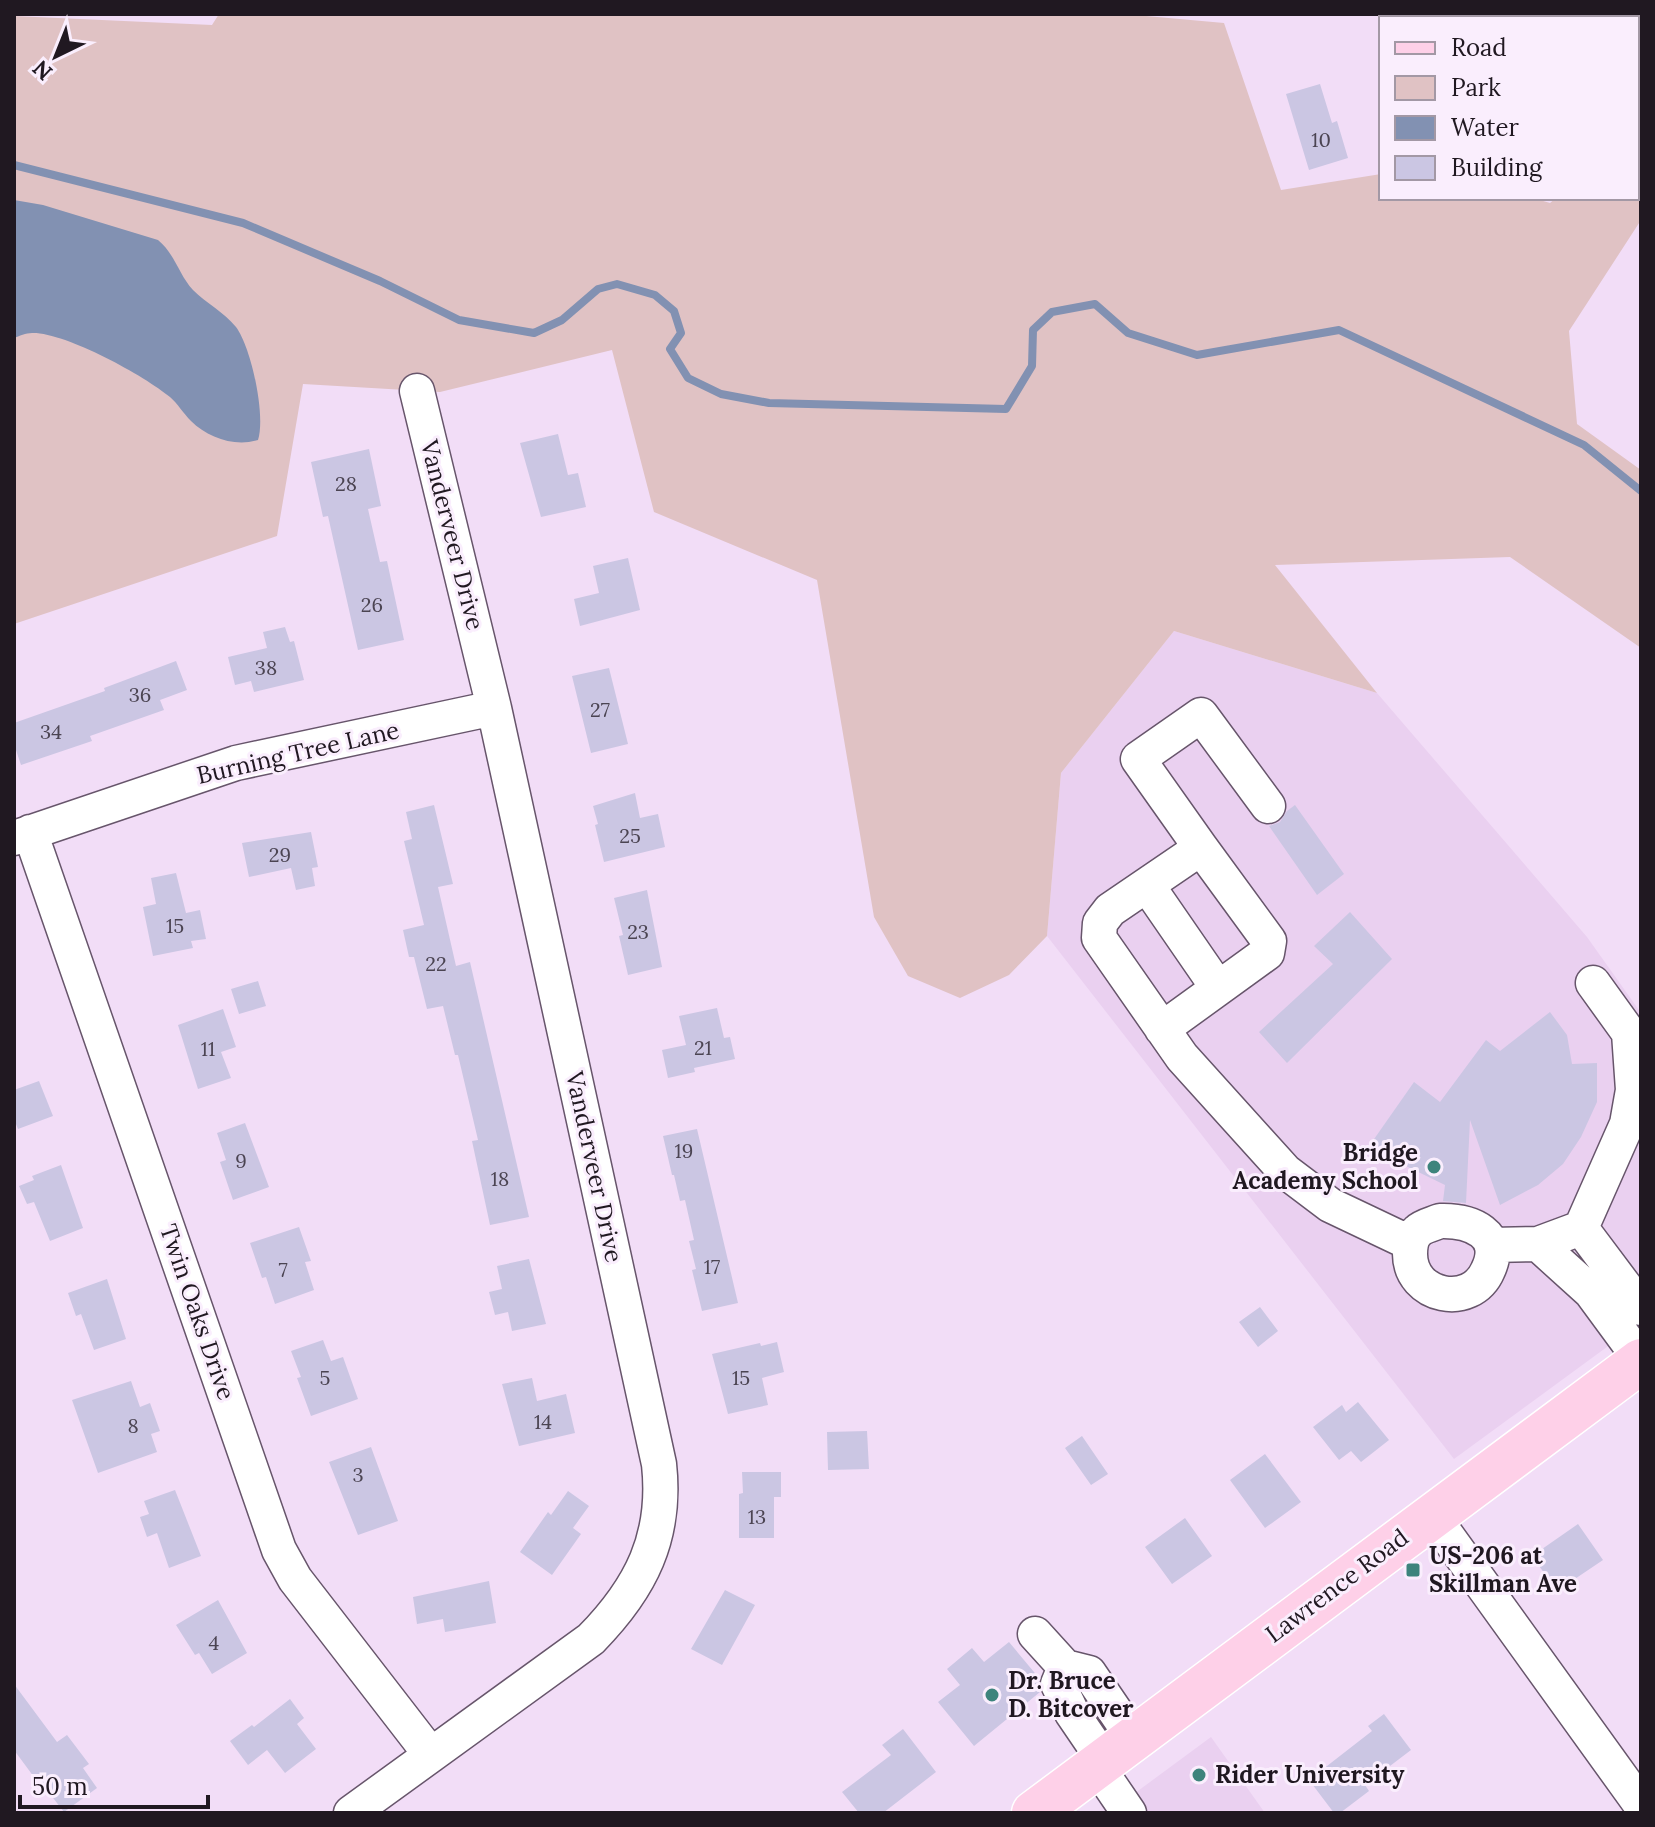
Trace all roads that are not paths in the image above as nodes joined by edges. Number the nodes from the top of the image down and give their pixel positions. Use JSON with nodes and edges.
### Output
{"nodes":[{"id":1,"x":417,"y":391,"type":"dead end"},
{"id":2,"x":494,"y":708,"type":"junction"},
{"id":3,"x":1268,"y":806,"type":"dead end"},
{"id":4,"x":22,"y":835,"type":"edge"},
{"id":5,"x":1201,"y":848,"type":"junction"},
{"id":6,"x":1147,"y":885,"type":"junction"},
{"id":7,"x":1593,"y":983,"type":"dead end"},
{"id":8,"x":1218,"y":988,"type":"junction"},
{"id":9,"x":1162,"y":1029,"type":"junction"},
{"id":10,"x":1581,"y":1228,"type":"junction"},
{"id":11,"x":1410,"y":1243,"type":"junction"},
{"id":12,"x":1538,"y":1244,"type":"junction"},
{"id":13,"x":1492,"y":1245,"type":"junction"},
{"id":14,"x":1641,"y":1308,"type":"edge"},
{"id":15,"x":1641,"y":1360,"type":"edge"},
{"id":16,"x":1432,"y":1515,"type":"junction"},
{"id":17,"x":1035,"y":1634,"type":"dead end"},
{"id":18,"x":431,"y":1755,"type":"junction"},
{"id":19,"x":1112,"y":1755,"type":"junction"},
{"id":20,"x":1641,"y":1805,"type":"edge"},
{"id":21,"x":351,"y":1813,"type":"edge"},
{"id":22,"x":1034,"y":1813,"type":"edge"},
{"id":23,"x":1129,"y":1813,"type":"edge"}],
"edges":[{"from":1,"to":2,"type":"street","name":"Vanderveer Drive"},
{"from":2,"to":4,"type":"street","name":"Burning Tree Lane"},
{"from":2,"to":18,"type":"street","name":"Vanderveer Drive"},
{"from":3,"to":5,"type":"street"},
{"from":4,"to":18,"type":"street","name":"Twin Oaks Drive"},
{"from":5,"to":6,"type":"street"},
{"from":5,"to":8,"type":"street"},
{"from":6,"to":8,"type":"street"},
{"from":6,"to":9,"type":"street"},
{"from":7,"to":10,"type":"street"},
{"from":8,"to":9,"type":"street"},
{"from":9,"to":11,"type":"street"},
{"from":10,"to":12,"type":"street"},
{"from":10,"to":14,"type":"street"},
{"from":11,"to":13,"type":"street"},
{"from":11,"to":13,"type":"street"},
{"from":12,"to":13,"type":"street"},
{"from":12,"to":15,"type":"street"},
{"from":15,"to":16,"type":"main road","name":"Lawrence Road"},
{"from":16,"to":19,"type":"main road","name":"Lawrence Road"},
{"from":16,"to":20,"type":"street"},
{"from":17,"to":19,"type":"street"},
{"from":18,"to":21,"type":"street","name":"Vanderveer Drive"},
{"from":19,"to":22,"type":"main road","name":"Lawrence Road"},
{"from":19,"to":23,"type":"street"}]}
